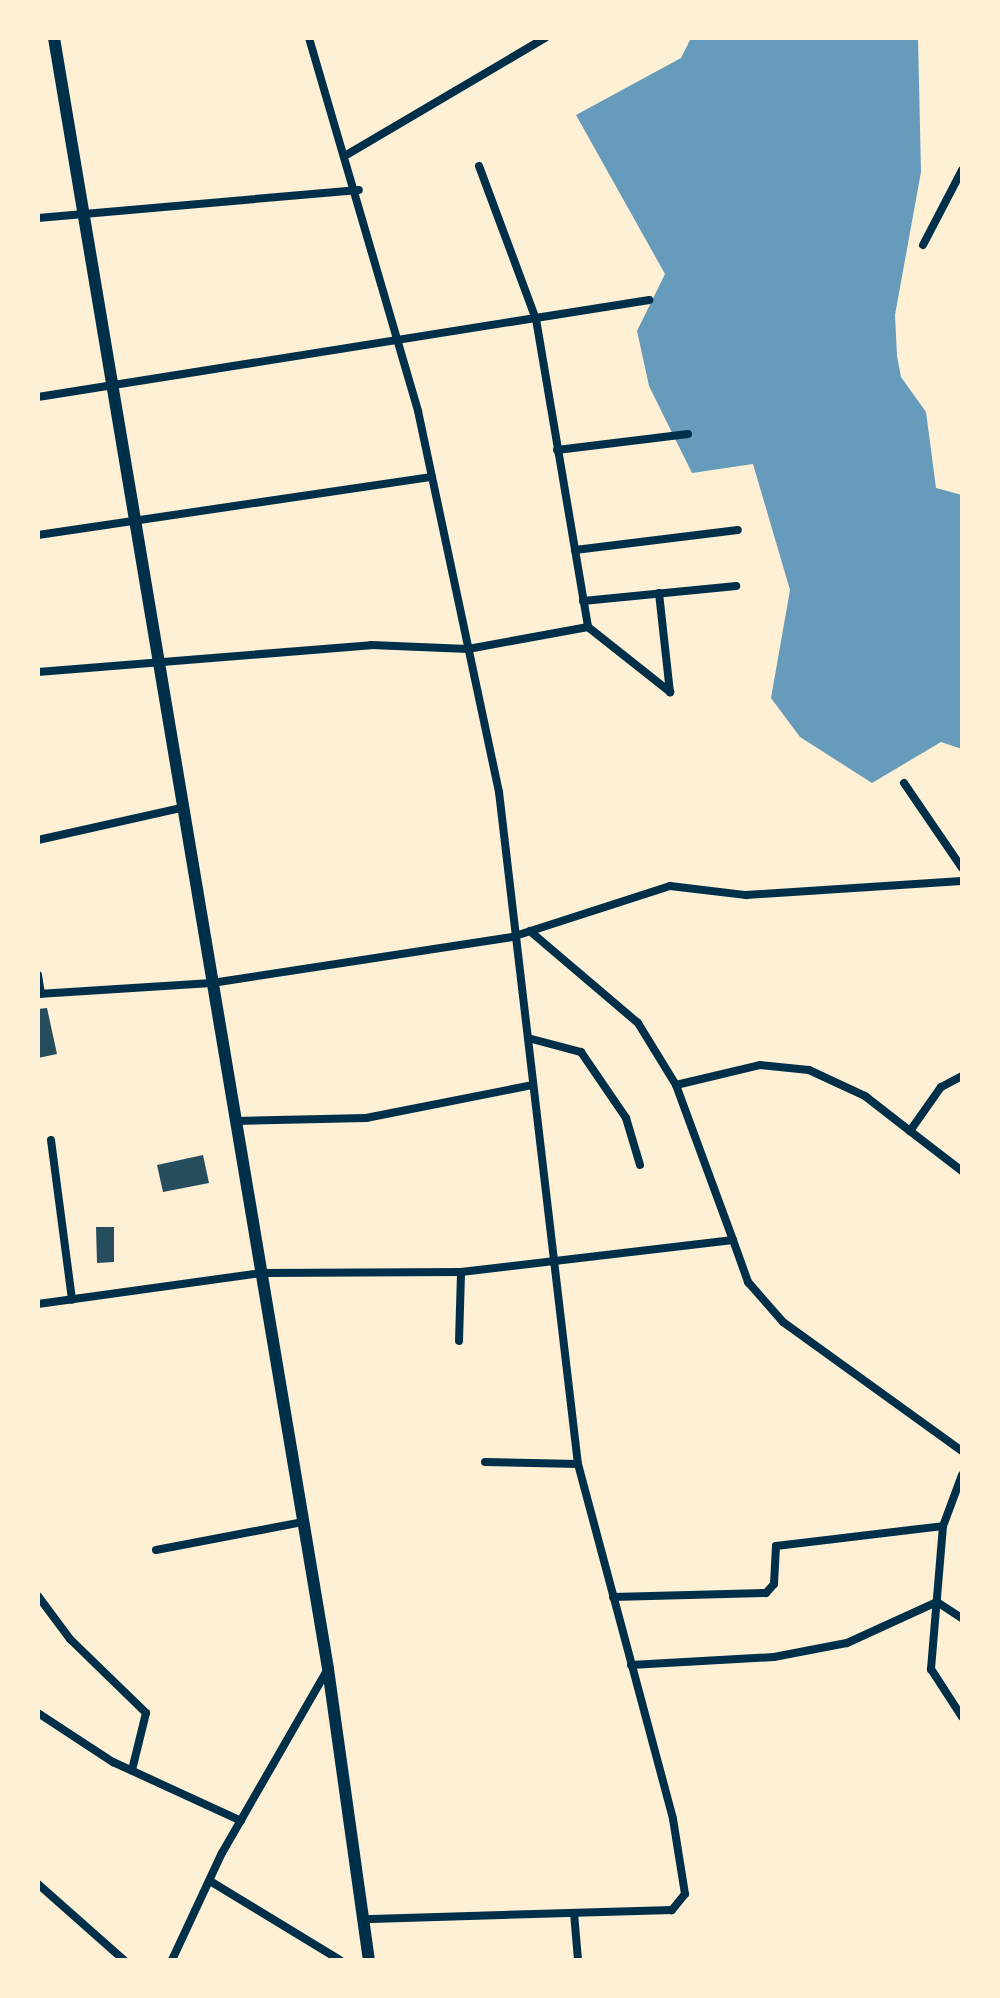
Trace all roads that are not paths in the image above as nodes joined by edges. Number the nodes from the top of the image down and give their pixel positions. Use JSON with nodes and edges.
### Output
{"nodes":[{"id":1,"x":54,"y":38,"type":"edge"},
{"id":2,"x":309,"y":38,"type":"edge"},
{"id":3,"x":545,"y":38,"type":"edge"},
{"id":4,"x":348,"y":154,"type":"junction"},
{"id":5,"x":479,"y":166,"type":"dead end"},
{"id":6,"x":962,"y":172,"type":"edge"},
{"id":7,"x":359,"y":190,"type":"junction"},
{"id":8,"x":84,"y":212,"type":"junction"},
{"id":9,"x":38,"y":218,"type":"edge"},
{"id":10,"x":923,"y":245,"type":"dead end"},
{"id":11,"x":649,"y":300,"type":"dead end"},
{"id":12,"x":536,"y":319,"type":"junction"},
{"id":13,"x":401,"y":342,"type":"junction"},
{"id":14,"x":116,"y":384,"type":"junction"},
{"id":15,"x":38,"y":397,"type":"edge"},
{"id":16,"x":688,"y":434,"type":"dead end"},
{"id":17,"x":557,"y":450,"type":"junction"},
{"id":18,"x":432,"y":477,"type":"junction"},
{"id":19,"x":138,"y":522,"type":"junction"},
{"id":20,"x":738,"y":530,"type":"dead end"},
{"id":21,"x":38,"y":535,"type":"edge"},
{"id":22,"x":575,"y":550,"type":"junction"},
{"id":23,"x":736,"y":586,"type":"dead end"},
{"id":24,"x":659,"y":593,"type":"junction"},
{"id":25,"x":583,"y":601,"type":"junction"},
{"id":26,"x":588,"y":627,"type":"junction"},
{"id":27,"x":468,"y":649,"type":"junction"},
{"id":28,"x":161,"y":659,"type":"junction"},
{"id":29,"x":38,"y":672,"type":"edge"},
{"id":30,"x":904,"y":783,"type":"dead end"},
{"id":31,"x":181,"y":808,"type":"junction"},
{"id":32,"x":38,"y":840,"type":"edge"},
{"id":33,"x":962,"y":868,"type":"edge"},
{"id":34,"x":962,"y":881,"type":"edge"},
{"id":35,"x":530,"y":931,"type":"junction"},
{"id":36,"x":512,"y":937,"type":"junction"},
{"id":37,"x":38,"y":975,"type":"edge"},
{"id":38,"x":212,"y":983,"type":"junction"},
{"id":39,"x":40,"y":994,"type":"edge"},
{"id":40,"x":528,"y":1038,"type":"junction"},
{"id":41,"x":962,"y":1076,"type":"edge"},
{"id":42,"x":532,"y":1085,"type":"junction"},
{"id":43,"x":676,"y":1085,"type":"junction"},
{"id":44,"x":237,"y":1121,"type":"junction"},
{"id":45,"x":910,"y":1131,"type":"junction"},
{"id":46,"x":51,"y":1140,"type":"dead end"},
{"id":47,"x":640,"y":1165,"type":"dead end"},
{"id":48,"x":962,"y":1171,"type":"edge"},
{"id":49,"x":733,"y":1240,"type":"junction"},
{"id":50,"x":549,"y":1259,"type":"junction"},
{"id":51,"x":461,"y":1272,"type":"junction"},
{"id":52,"x":262,"y":1273,"type":"junction"},
{"id":53,"x":72,"y":1300,"type":"junction"},
{"id":54,"x":38,"y":1304,"type":"edge"},
{"id":55,"x":459,"y":1341,"type":"dead end"},
{"id":56,"x":962,"y":1451,"type":"edge"},
{"id":57,"x":485,"y":1462,"type":"dead end"},
{"id":58,"x":578,"y":1464,"type":"junction"},
{"id":59,"x":962,"y":1475,"type":"edge"},
{"id":60,"x":303,"y":1522,"type":"junction"},
{"id":61,"x":943,"y":1526,"type":"junction"},
{"id":62,"x":156,"y":1550,"type":"dead end"},
{"id":63,"x":38,"y":1596,"type":"edge"},
{"id":64,"x":613,"y":1597,"type":"junction"},
{"id":65,"x":937,"y":1602,"type":"junction"},
{"id":66,"x":962,"y":1618,"type":"edge"},
{"id":67,"x":631,"y":1665,"type":"junction"},
{"id":68,"x":328,"y":1669,"type":"junction"},
{"id":69,"x":38,"y":1713,"type":"edge"},
{"id":70,"x":962,"y":1717,"type":"edge"},
{"id":71,"x":132,"y":1770,"type":"junction"},
{"id":72,"x":241,"y":1821,"type":"junction"},
{"id":73,"x":210,"y":1881,"type":"junction"},
{"id":74,"x":38,"y":1884,"type":"edge"},
{"id":75,"x":574,"y":1913,"type":"junction"},
{"id":76,"x":363,"y":1919,"type":"junction"},
{"id":77,"x":124,"y":1960,"type":"edge"},
{"id":78,"x":172,"y":1960,"type":"edge"},
{"id":79,"x":340,"y":1960,"type":"edge"},
{"id":80,"x":369,"y":1960,"type":"edge"},
{"id":81,"x":578,"y":1960,"type":"edge"}],
"edges":[{"from":1,"to":8,"type":"main road"},
{"from":2,"to":4,"type":"street"},
{"from":3,"to":4,"type":"street"},
{"from":4,"to":7,"type":"street"},
{"from":5,"to":12,"type":"street"},
{"from":6,"to":10,"type":"street"},
{"from":7,"to":8,"type":"street"},
{"from":7,"to":13,"type":"street"},
{"from":8,"to":9,"type":"street"},
{"from":8,"to":14,"type":"main road"},
{"from":11,"to":12,"type":"street"},
{"from":12,"to":13,"type":"street"},
{"from":12,"to":17,"type":"street"},
{"from":13,"to":14,"type":"street"},
{"from":13,"to":18,"type":"street"},
{"from":14,"to":15,"type":"street"},
{"from":14,"to":19,"type":"main road"},
{"from":16,"to":17,"type":"street"},
{"from":17,"to":22,"type":"street"},
{"from":18,"to":19,"type":"street"},
{"from":18,"to":27,"type":"street"},
{"from":19,"to":21,"type":"street"},
{"from":19,"to":28,"type":"main road"},
{"from":20,"to":22,"type":"street"},
{"from":22,"to":25,"type":"street"},
{"from":23,"to":24,"type":"street"},
{"from":24,"to":25,"type":"street"},
{"from":24,"to":26,"type":"street"},
{"from":25,"to":26,"type":"street"},
{"from":26,"to":27,"type":"street"},
{"from":27,"to":28,"type":"street"},
{"from":27,"to":36,"type":"street"},
{"from":28,"to":29,"type":"street"},
{"from":28,"to":31,"type":"main road"},
{"from":30,"to":33,"type":"street"},
{"from":31,"to":32,"type":"street"},
{"from":31,"to":38,"type":"main road"},
{"from":34,"to":35,"type":"street"},
{"from":35,"to":36,"type":"street"},
{"from":35,"to":43,"type":"street"},
{"from":36,"to":38,"type":"street"},
{"from":36,"to":40,"type":"street"},
{"from":37,"to":39,"type":"street"},
{"from":38,"to":39,"type":"street"},
{"from":38,"to":44,"type":"main road"},
{"from":40,"to":42,"type":"street"},
{"from":40,"to":47,"type":"street"},
{"from":41,"to":45,"type":"street"},
{"from":42,"to":44,"type":"street"},
{"from":42,"to":50,"type":"street"},
{"from":43,"to":45,"type":"street"},
{"from":43,"to":49,"type":"street"},
{"from":44,"to":52,"type":"main road"},
{"from":45,"to":48,"type":"street"},
{"from":46,"to":53,"type":"street"},
{"from":49,"to":50,"type":"street"},
{"from":49,"to":56,"type":"street"},
{"from":50,"to":51,"type":"street"},
{"from":50,"to":58,"type":"street"},
{"from":51,"to":52,"type":"street"},
{"from":51,"to":55,"type":"street"},
{"from":52,"to":53,"type":"street"},
{"from":52,"to":60,"type":"main road"},
{"from":53,"to":54,"type":"street"},
{"from":57,"to":58,"type":"street"},
{"from":58,"to":64,"type":"street"},
{"from":59,"to":61,"type":"street"},
{"from":60,"to":62,"type":"street"},
{"from":60,"to":68,"type":"main road"},
{"from":61,"to":64,"type":"street"},
{"from":61,"to":65,"type":"street"},
{"from":63,"to":71,"type":"street"},
{"from":64,"to":67,"type":"street"},
{"from":65,"to":66,"type":"street"},
{"from":65,"to":67,"type":"street"},
{"from":65,"to":70,"type":"street"},
{"from":67,"to":75,"type":"street"},
{"from":68,"to":72,"type":"street"},
{"from":68,"to":76,"type":"main road"},
{"from":69,"to":71,"type":"street"},
{"from":71,"to":72,"type":"street"},
{"from":72,"to":73,"type":"street"},
{"from":73,"to":78,"type":"street"},
{"from":73,"to":79,"type":"street"},
{"from":74,"to":77,"type":"street"},
{"from":75,"to":76,"type":"street"},
{"from":75,"to":81,"type":"street"},
{"from":76,"to":80,"type":"main road"}]}
